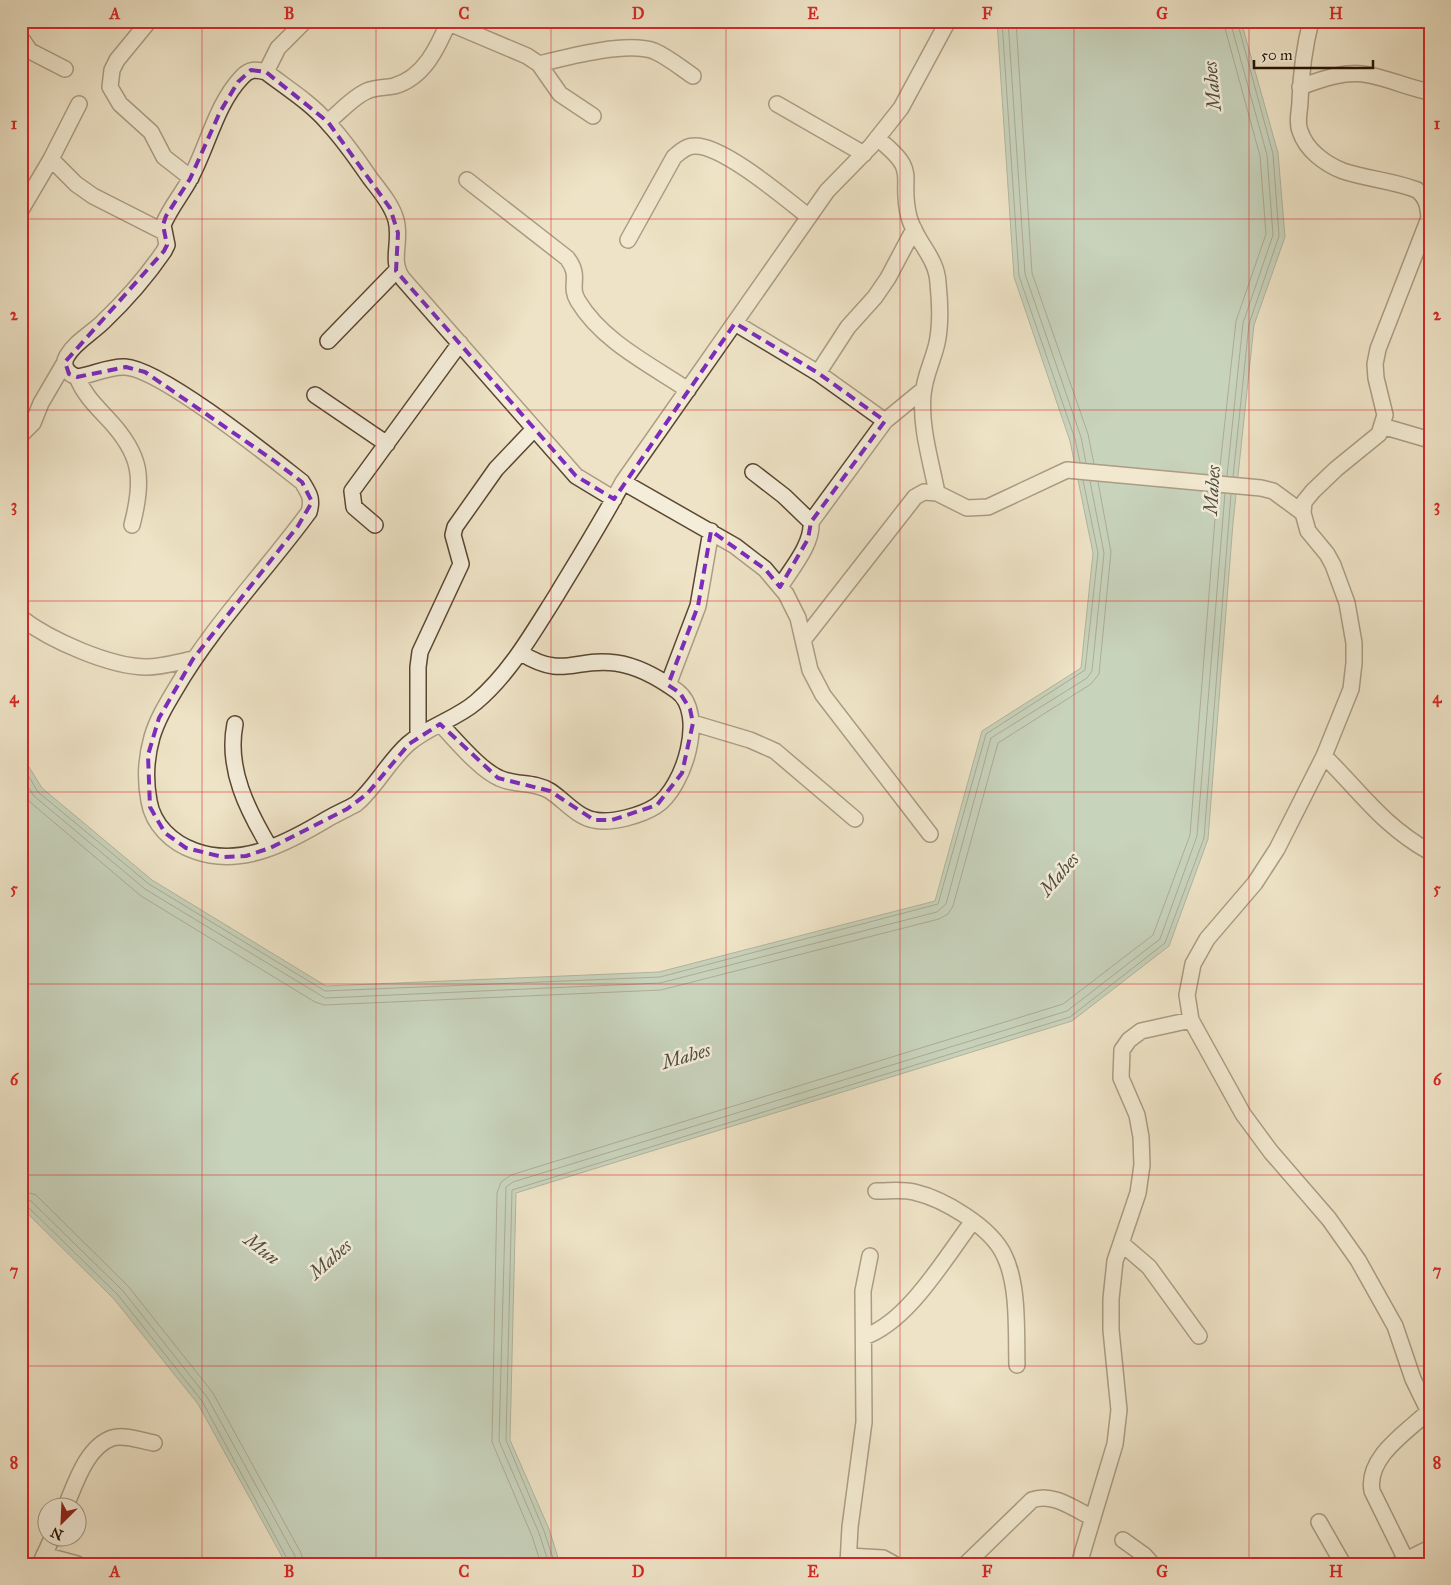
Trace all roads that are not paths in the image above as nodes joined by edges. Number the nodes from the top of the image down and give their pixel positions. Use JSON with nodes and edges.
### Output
{"nodes":[{"id":1,"x":149,"y":21,"type":"edge"},
{"id":2,"x":305,"y":21,"type":"edge"},
{"id":3,"x":948,"y":21,"type":"edge"},
{"id":4,"x":1310,"y":21,"type":"edge"},
{"id":5,"x":449,"y":22,"type":"edge"},
{"id":6,"x":21,"y":38,"type":"edge"},
{"id":7,"x":539,"y":64,"type":"junction"},
{"id":8,"x":65,"y":69,"type":"dead end"},
{"id":9,"x":266,"y":72,"type":"junction"},
{"id":10,"x":693,"y":76,"type":"dead end"},
{"id":11,"x":1300,"y":87,"type":"junction"},
{"id":12,"x":1430,"y":92,"type":"edge"},
{"id":13,"x":79,"y":104,"type":"dead end"},
{"id":14,"x":777,"y":104,"type":"dead end"},
{"id":15,"x":593,"y":116,"type":"dead end"},
{"id":16,"x":328,"y":122,"type":"junction"},
{"id":17,"x":877,"y":138,"type":"junction"},
{"id":18,"x":864,"y":154,"type":"junction"},
{"id":19,"x":51,"y":159,"type":"junction"},
{"id":20,"x":191,"y":178,"type":"junction"},
{"id":21,"x":467,"y":180,"type":"dead end"},
{"id":22,"x":21,"y":210,"type":"edge"},
{"id":23,"x":809,"y":217,"type":"junction"},
{"id":24,"x":914,"y":229,"type":"junction"},
{"id":25,"x":164,"y":232,"type":"junction"},
{"id":26,"x":628,"y":240,"type":"dead end"},
{"id":27,"x":396,"y":271,"type":"junction"},
{"id":28,"x":735,"y":323,"type":"junction"},
{"id":29,"x":328,"y":341,"type":"dead end"},
{"id":30,"x":460,"y":343,"type":"junction"},
{"id":31,"x":65,"y":362,"type":"junction"},
{"id":32,"x":818,"y":373,"type":"junction"},
{"id":33,"x":76,"y":377,"type":"junction"},
{"id":34,"x":924,"y":389,"type":"junction"},
{"id":35,"x":688,"y":390,"type":"junction"},
{"id":36,"x":315,"y":395,"type":"dead end"},
{"id":37,"x":885,"y":421,"type":"junction"},
{"id":38,"x":1382,"y":426,"type":"junction"},
{"id":39,"x":534,"y":429,"type":"junction"},
{"id":40,"x":21,"y":435,"type":"edge"},
{"id":41,"x":1430,"y":440,"type":"edge"},
{"id":42,"x":386,"y":444,"type":"junction"},
{"id":43,"x":752,"y":472,"type":"dead end"},
{"id":44,"x":623,"y":482,"type":"junction"},
{"id":45,"x":937,"y":493,"type":"junction"},
{"id":46,"x":614,"y":499,"type":"junction"},
{"id":47,"x":1303,"y":513,"type":"junction"},
{"id":48,"x":811,"y":522,"type":"junction"},
{"id":49,"x":132,"y":525,"type":"dead end"},
{"id":50,"x":376,"y":525,"type":"dead end"},
{"id":51,"x":710,"y":531,"type":"junction"},
{"id":52,"x":780,"y":587,"type":"junction"},
{"id":53,"x":21,"y":618,"type":"edge"},
{"id":54,"x":804,"y":639,"type":"junction"},
{"id":55,"x":521,"y":653,"type":"junction"},
{"id":56,"x":193,"y":659,"type":"junction"},
{"id":57,"x":668,"y":685,"type":"junction"},
{"id":58,"x":693,"y":723,"type":"junction"},
{"id":59,"x":235,"y":724,"type":"dead end"},
{"id":60,"x":440,"y":724,"type":"junction"},
{"id":61,"x":418,"y":735,"type":"junction"},
{"id":62,"x":1324,"y":756,"type":"junction"},
{"id":63,"x":855,"y":818,"type":"dead end"},
{"id":64,"x":930,"y":834,"type":"dead end"},
{"id":65,"x":270,"y":848,"type":"junction"},
{"id":66,"x":1430,"y":852,"type":"edge"},
{"id":67,"x":1191,"y":1020,"type":"junction"},
{"id":68,"x":876,"y":1191,"type":"dead end"},
{"id":69,"x":973,"y":1221,"type":"junction"},
{"id":70,"x":1121,"y":1243,"type":"junction"},
{"id":71,"x":870,"y":1256,"type":"dead end"},
{"id":72,"x":1199,"y":1336,"type":"dead end"},
{"id":73,"x":864,"y":1337,"type":"junction"},
{"id":74,"x":1017,"y":1365,"type":"dead end"},
{"id":75,"x":1429,"y":1412,"type":"edge"},
{"id":76,"x":154,"y":1443,"type":"dead end"},
{"id":77,"x":69,"y":1498,"type":"edge"},
{"id":78,"x":1093,"y":1518,"type":"junction"},
{"id":79,"x":1319,"y":1522,"type":"dead end"},
{"id":80,"x":1123,"y":1540,"type":"dead end"},
{"id":81,"x":1430,"y":1548,"type":"edge"},
{"id":82,"x":42,"y":1559,"type":"edge"},
{"id":83,"x":848,"y":1560,"type":"edge"},
{"id":84,"x":1404,"y":1562,"type":"edge"},
{"id":85,"x":77,"y":1564,"type":"edge"},
{"id":86,"x":894,"y":1564,"type":"edge"},
{"id":87,"x":966,"y":1564,"type":"edge"},
{"id":88,"x":1079,"y":1564,"type":"edge"},
{"id":89,"x":1152,"y":1564,"type":"edge"},
{"id":90,"x":1343,"y":1564,"type":"edge"}],
"edges":[{"from":1,"to":20,"type":"street"},
{"from":2,"to":9,"type":"street"},
{"from":3,"to":17,"type":"street"},
{"from":4,"to":11,"type":"street"},
{"from":5,"to":7,"type":"street"},
{"from":5,"to":16,"type":"street"},
{"from":6,"to":8,"type":"street"},
{"from":7,"to":10,"type":"street"},
{"from":7,"to":15,"type":"street"},
{"from":9,"to":16,"type":"street"},
{"from":9,"to":20,"type":"street"},
{"from":11,"to":12,"type":"street"},
{"from":11,"to":38,"type":"street"},
{"from":13,"to":19,"type":"street"},
{"from":14,"to":18,"type":"street"},
{"from":16,"to":27,"type":"street"},
{"from":17,"to":18,"type":"street"},
{"from":17,"to":24,"type":"street"},
{"from":18,"to":23,"type":"street"},
{"from":19,"to":22,"type":"street"},
{"from":19,"to":25,"type":"street"},
{"from":20,"to":25,"type":"street"},
{"from":21,"to":35,"type":"street"},
{"from":23,"to":26,"type":"street"},
{"from":23,"to":28,"type":"street"},
{"from":24,"to":32,"type":"street"},
{"from":24,"to":34,"type":"street"},
{"from":25,"to":31,"type":"street"},
{"from":27,"to":29,"type":"street"},
{"from":27,"to":30,"type":"street"},
{"from":28,"to":32,"type":"street"},
{"from":28,"to":35,"type":"street"},
{"from":30,"to":39,"type":"street"},
{"from":30,"to":42,"type":"street"},
{"from":31,"to":33,"type":"street"},
{"from":31,"to":40,"type":"street"},
{"from":32,"to":37,"type":"street"},
{"from":33,"to":49,"type":"street"},
{"from":33,"to":56,"type":"street"},
{"from":34,"to":37,"type":"street"},
{"from":34,"to":45,"type":"street"},
{"from":35,"to":44,"type":"street"},
{"from":36,"to":42,"type":"street"},
{"from":37,"to":48,"type":"street"},
{"from":38,"to":41,"type":"street"},
{"from":38,"to":47,"type":"street"},
{"from":39,"to":46,"type":"street"},
{"from":39,"to":61,"type":"street"},
{"from":42,"to":50,"type":"street"},
{"from":43,"to":48,"type":"street"},
{"from":44,"to":46,"type":"street"},
{"from":44,"to":51,"type":"street"},
{"from":45,"to":47,"type":"street"},
{"from":45,"to":54,"type":"street"},
{"from":46,"to":55,"type":"street"},
{"from":47,"to":62,"type":"street"},
{"from":48,"to":52,"type":"street"},
{"from":51,"to":52,"type":"street"},
{"from":51,"to":57,"type":"street"},
{"from":52,"to":54,"type":"street"},
{"from":53,"to":56,"type":"street"},
{"from":54,"to":64,"type":"street"},
{"from":55,"to":57,"type":"street"},
{"from":55,"to":60,"type":"street"},
{"from":56,"to":65,"type":"street"},
{"from":57,"to":58,"type":"street"},
{"from":58,"to":60,"type":"street"},
{"from":58,"to":63,"type":"street"},
{"from":59,"to":65,"type":"street"},
{"from":60,"to":61,"type":"street"},
{"from":61,"to":65,"type":"street"},
{"from":62,"to":66,"type":"street"},
{"from":62,"to":67,"type":"street"},
{"from":67,"to":70,"type":"street"},
{"from":67,"to":75,"type":"street"},
{"from":68,"to":69,"type":"street"},
{"from":69,"to":73,"type":"street"},
{"from":69,"to":74,"type":"street"},
{"from":70,"to":72,"type":"street"},
{"from":70,"to":78,"type":"street"},
{"from":71,"to":73,"type":"street"},
{"from":73,"to":83,"type":"street"},
{"from":75,"to":84,"type":"street"},
{"from":76,"to":77,"type":"street"},
{"from":78,"to":87,"type":"street"},
{"from":78,"to":88,"type":"street"},
{"from":79,"to":90,"type":"street"},
{"from":80,"to":89,"type":"street"},
{"from":81,"to":84,"type":"street"},
{"from":82,"to":85,"type":"street"},
{"from":83,"to":86,"type":"street"}]}
